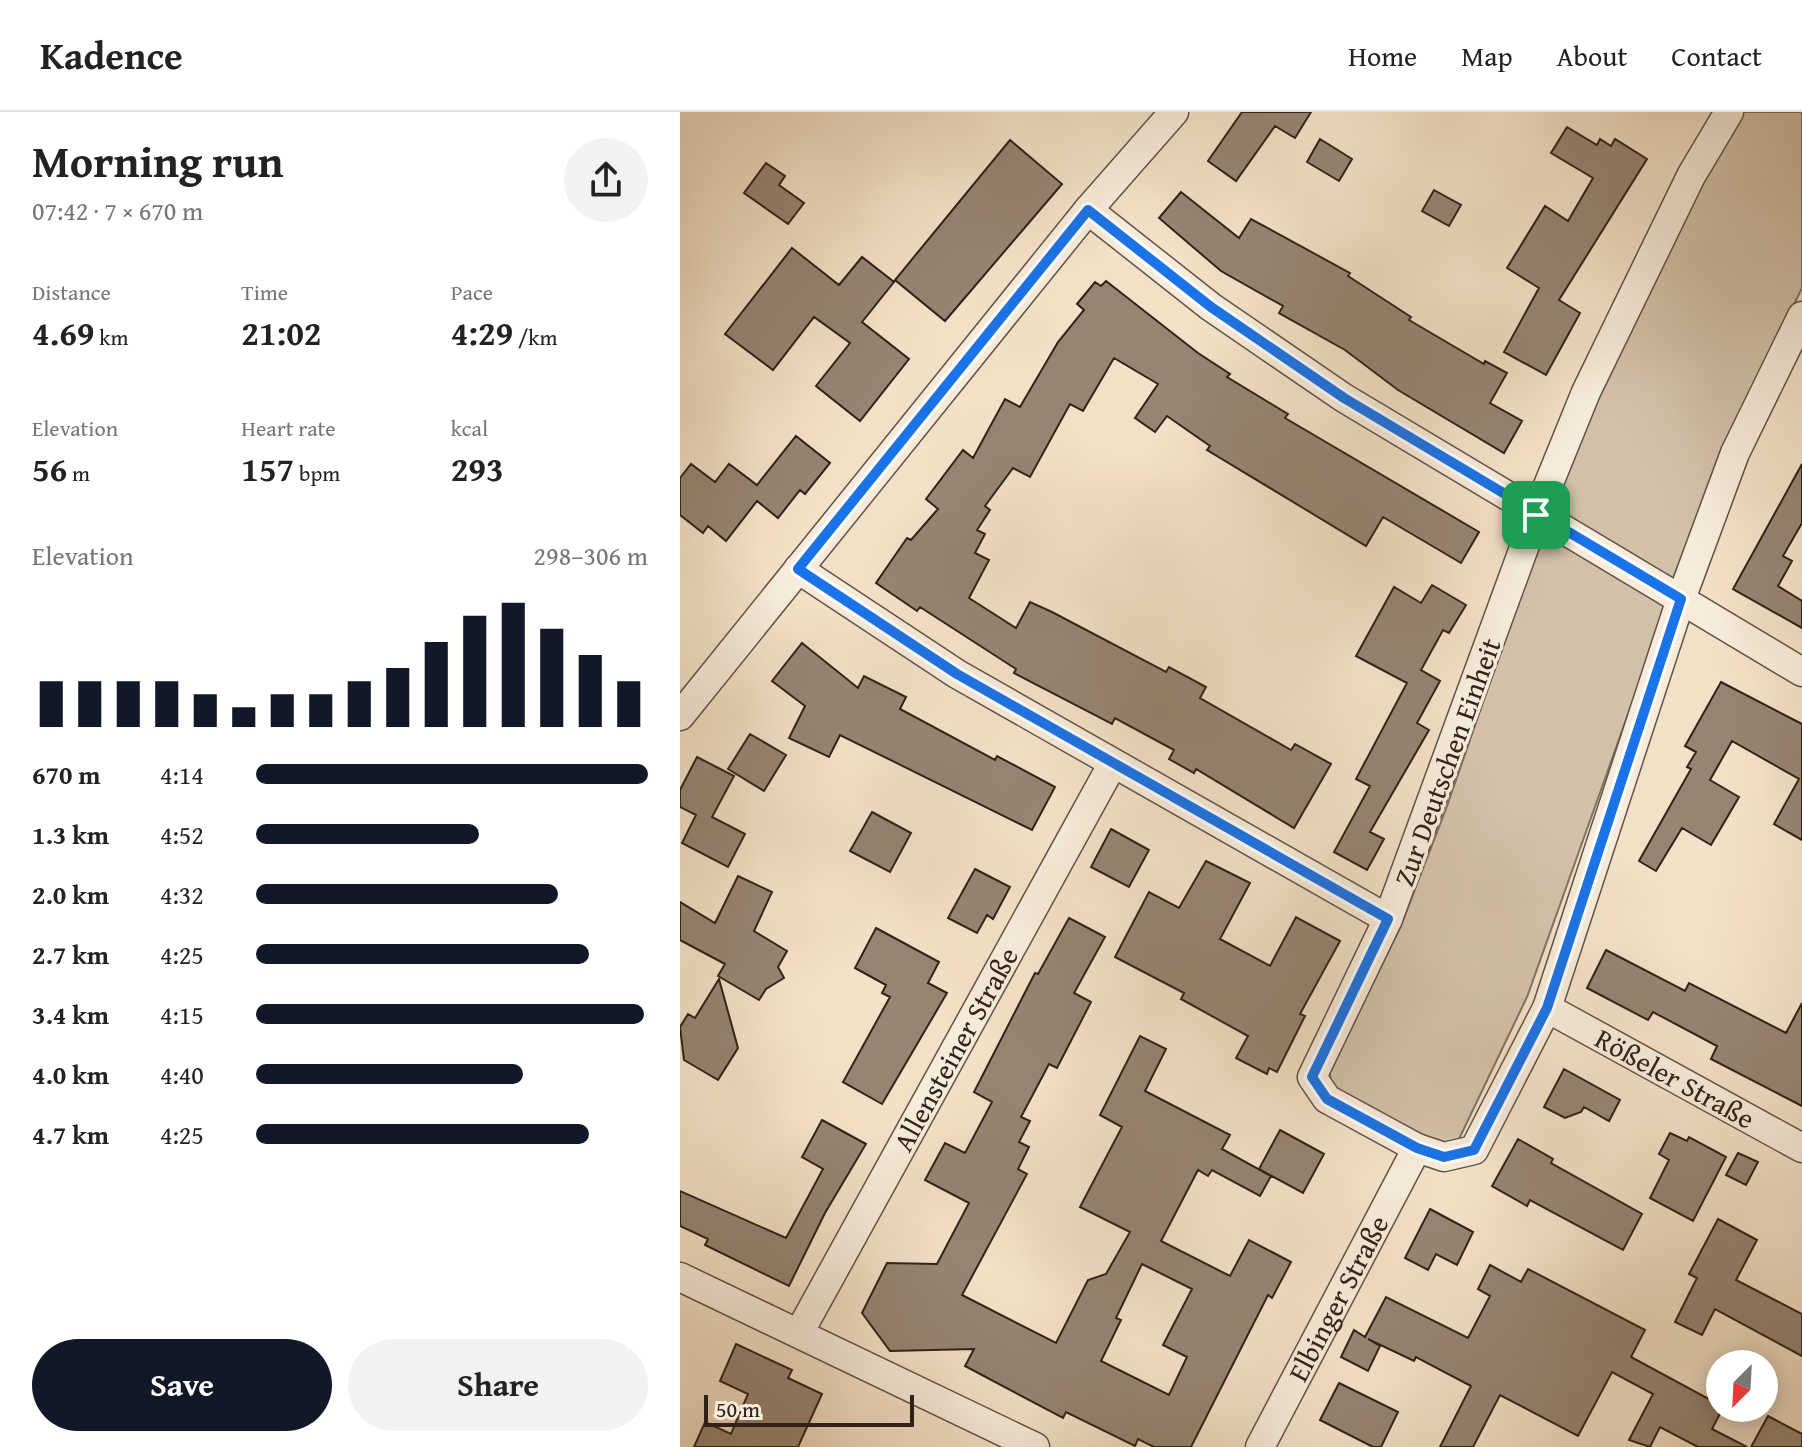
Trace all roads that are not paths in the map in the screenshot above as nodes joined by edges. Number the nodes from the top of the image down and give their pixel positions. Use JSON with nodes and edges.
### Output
{"nodes":[{"id":1,"x":1174,"y":112,"type":"edge"},
{"id":2,"x":1729,"y":112,"type":"edge"},
{"id":3,"x":1088,"y":210,"type":"junction"},
{"id":4,"x":1802,"y":316,"type":"edge"},
{"id":5,"x":1536,"y":515,"type":"junction"},
{"id":6,"x":798,"y":569,"type":"junction"},
{"id":7,"x":1681,"y":599,"type":"junction"},
{"id":8,"x":1802,"y":672,"type":"edge"},
{"id":9,"x":680,"y":716,"type":"edge"},
{"id":10,"x":1112,"y":765,"type":"junction"},
{"id":11,"x":1388,"y":919,"type":"junction"},
{"id":12,"x":1547,"y":1008,"type":"junction"},
{"id":13,"x":1417,"y":1148,"type":"junction"},
{"id":14,"x":1802,"y":1148,"type":"edge"},
{"id":15,"x":680,"y":1277,"type":"edge"},
{"id":16,"x":799,"y":1333,"type":"junction"},
{"id":17,"x":1035,"y":1447,"type":"edge"},
{"id":18,"x":1260,"y":1447,"type":"edge"}],
"edges":[{"from":1,"to":3,"type":"street"},
{"from":2,"to":5,"type":"street","name":"Zur Deutschen Einheit"},
{"from":3,"to":5,"type":"street"},
{"from":3,"to":6,"type":"street"},
{"from":4,"to":7,"type":"street","name":"Zur Deutschen Einheit"},
{"from":5,"to":7,"type":"street"},
{"from":5,"to":11,"type":"street","name":"Zur Deutschen Einheit"},
{"from":6,"to":9,"type":"street"},
{"from":6,"to":10,"type":"street"},
{"from":7,"to":8,"type":"street"},
{"from":7,"to":12,"type":"street","name":"Zur Deutschen Einheit"},
{"from":10,"to":11,"type":"street"},
{"from":10,"to":16,"type":"street","name":"Allensteiner Straße"},
{"from":11,"to":13,"type":"street","name":"Zur Deutschen Einheit"},
{"from":12,"to":13,"type":"street","name":"Zur Deutschen Einheit"},
{"from":12,"to":14,"type":"street","name":"Rößeler Straße"},
{"from":13,"to":18,"type":"street","name":"Elbinger Straße"},
{"from":15,"to":16,"type":"street"},
{"from":16,"to":17,"type":"street"}]}
